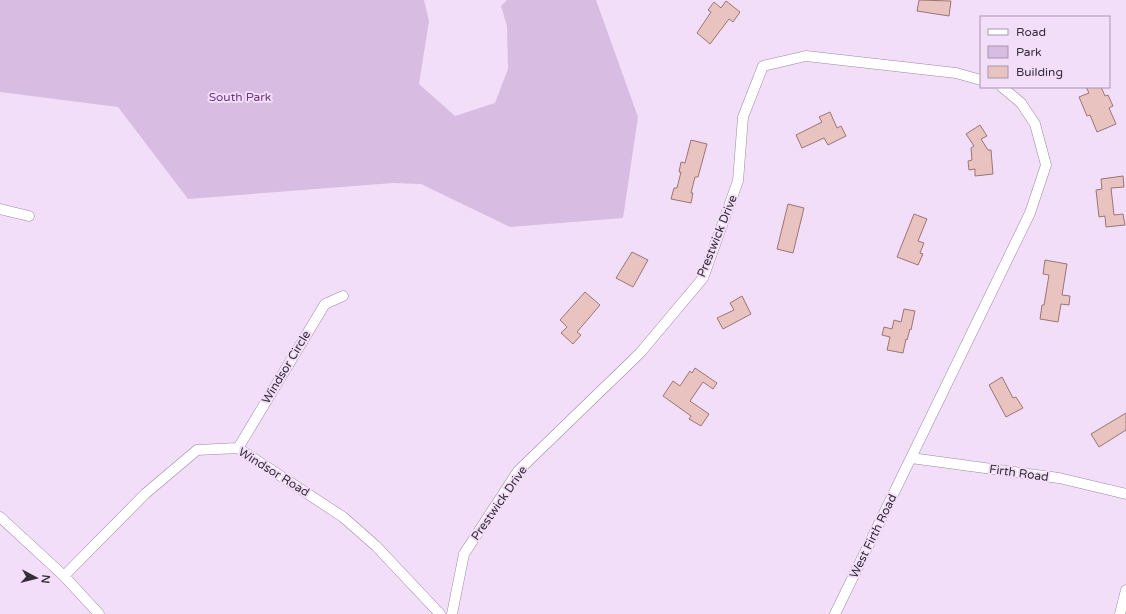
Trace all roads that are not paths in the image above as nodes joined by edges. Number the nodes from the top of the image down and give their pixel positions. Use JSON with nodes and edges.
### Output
{"nodes":[{"id":1,"x":980,"y":80,"type":"edge"},
{"id":2,"x":1003,"y":88,"type":"edge"},
{"id":3,"x":0,"y":209,"type":"edge"},
{"id":4,"x":30,"y":216,"type":"dead end"},
{"id":5,"x":343,"y":296,"type":"dead end"},
{"id":6,"x":238,"y":448,"type":"junction"},
{"id":7,"x":911,"y":458,"type":"junction"},
{"id":8,"x":1126,"y":494,"type":"edge"},
{"id":9,"x":0,"y":517,"type":"edge"},
{"id":10,"x":64,"y":576,"type":"junction"},
{"id":11,"x":1126,"y":590,"type":"edge"},
{"id":12,"x":99,"y":614,"type":"edge"},
{"id":13,"x":440,"y":614,"type":"edge"},
{"id":14,"x":452,"y":614,"type":"edge"},
{"id":15,"x":835,"y":614,"type":"edge"},
{"id":16,"x":1120,"y":614,"type":"edge"}],
"edges":[{"from":1,"to":14,"type":"street","name":"Prestwick Drive"},
{"from":2,"to":7,"type":"street"},
{"from":3,"to":4,"type":"street"},
{"from":5,"to":6,"type":"street","name":"Windsor Circle"},
{"from":6,"to":10,"type":"street","name":"Windsor Road"},
{"from":6,"to":13,"type":"street","name":"Windsor Road"},
{"from":7,"to":8,"type":"street","name":"Firth Road"},
{"from":7,"to":15,"type":"street","name":"West Firth Road"},
{"from":9,"to":10,"type":"street"},
{"from":10,"to":12,"type":"street"},
{"from":11,"to":16,"type":"street"}]}
